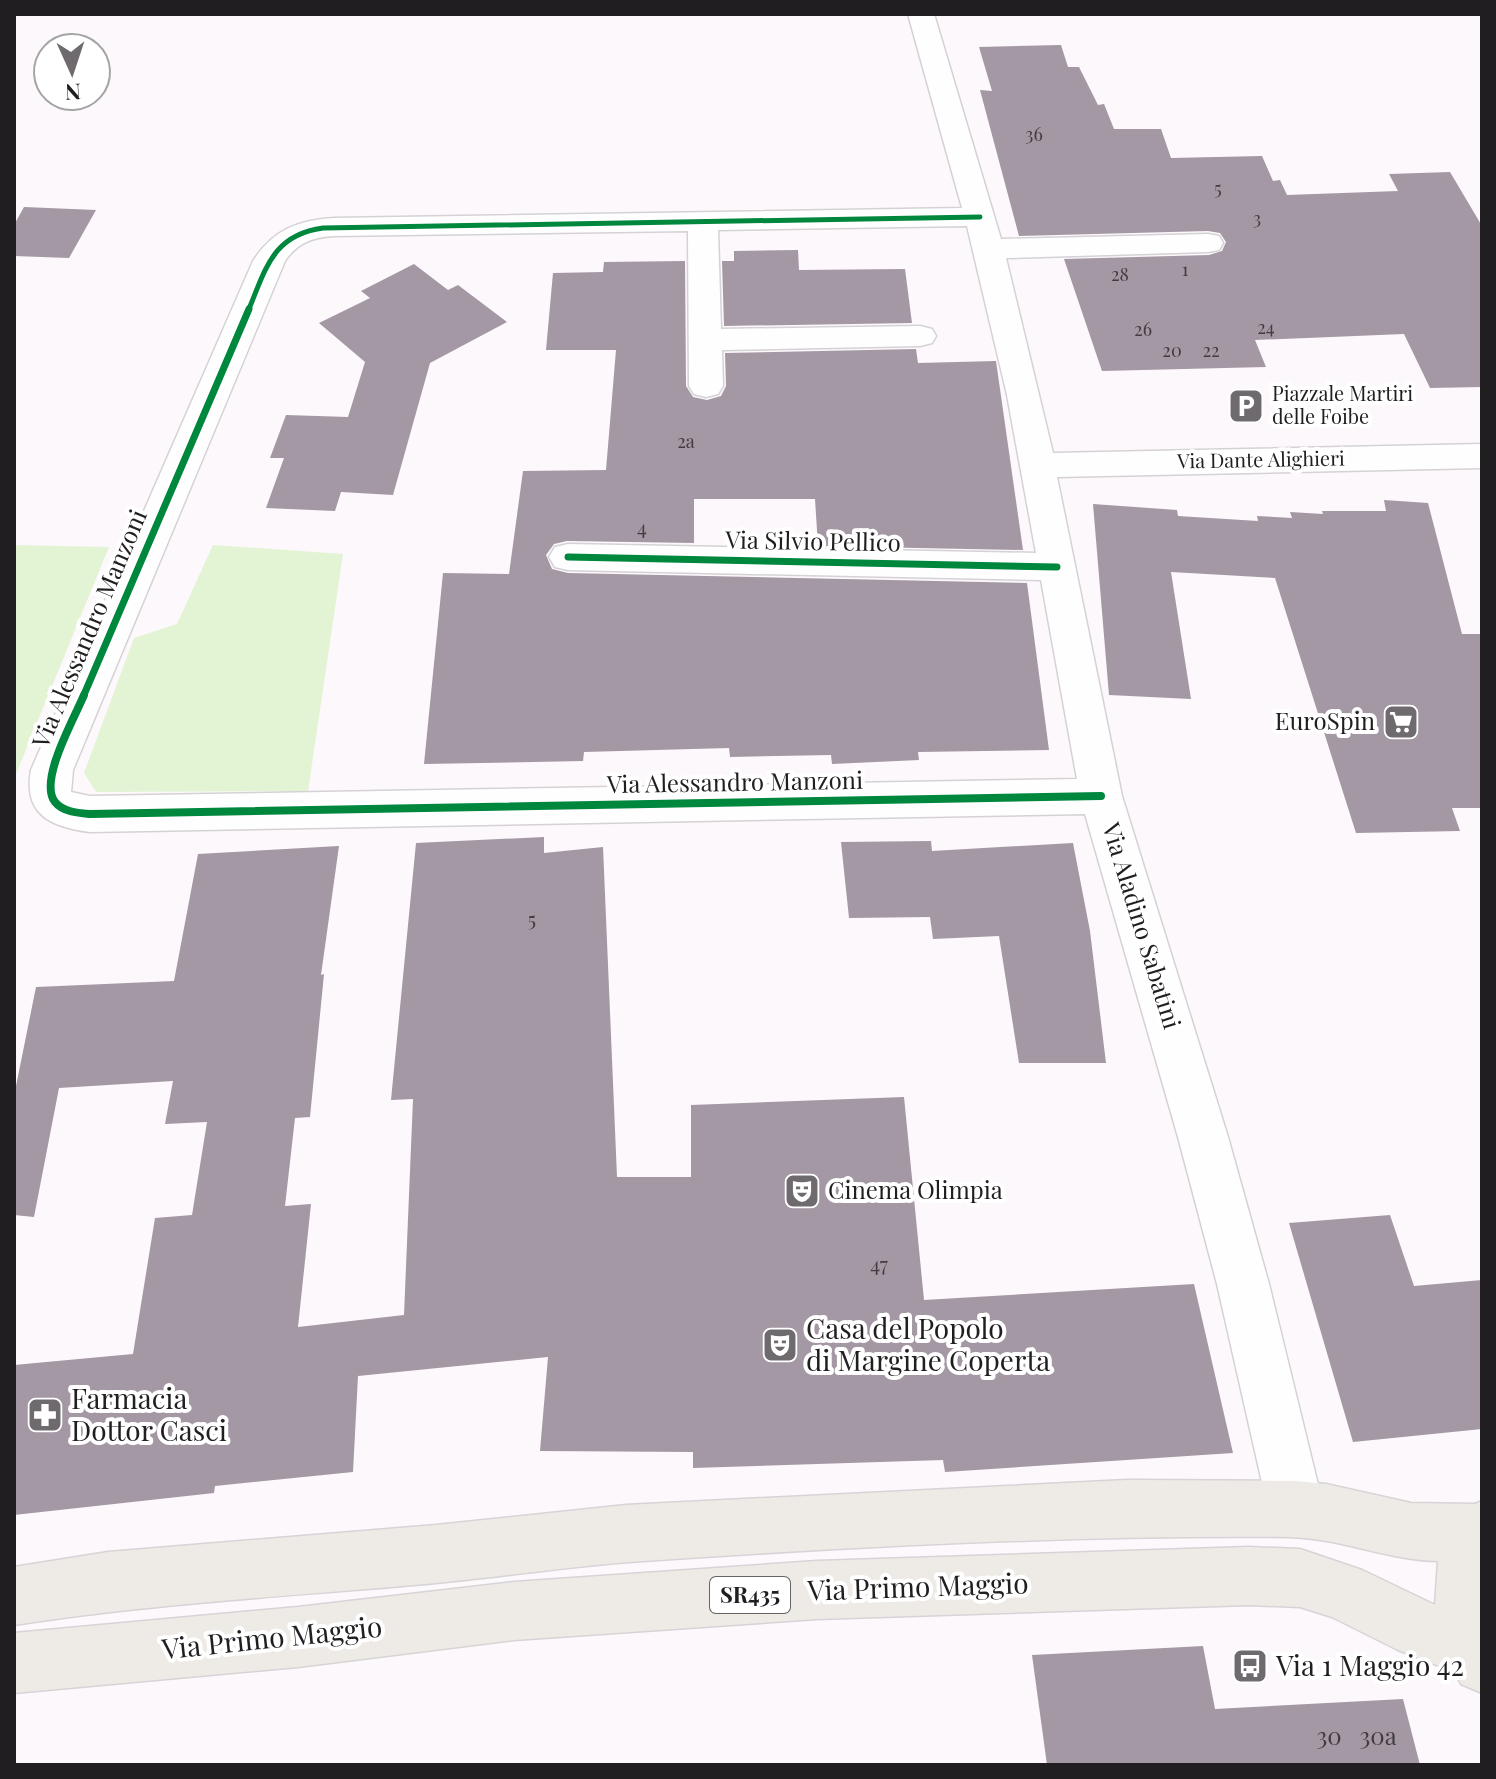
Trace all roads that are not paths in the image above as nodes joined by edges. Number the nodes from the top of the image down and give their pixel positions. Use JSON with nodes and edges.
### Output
{"nodes":[{"id":1,"x":921,"y":14,"type":"edge"},
{"id":2,"x":703,"y":222,"type":"junction"},
{"id":3,"x":984,"y":233,"type":"junction"},
{"id":4,"x":1208,"y":243,"type":"dead end"},
{"id":5,"x":920,"y":336,"type":"dead end"},
{"id":6,"x":705,"y":340,"type":"junction"},
{"id":7,"x":706,"y":386,"type":"dead end"},
{"id":8,"x":1482,"y":456,"type":"edge"},
{"id":9,"x":1040,"y":465,"type":"junction"},
{"id":10,"x":568,"y":557,"type":"dead end"},
{"id":11,"x":1057,"y":567,"type":"junction"},
{"id":12,"x":1101,"y":796,"type":"junction"},
{"id":13,"x":1296,"y":1509,"type":"junction"},
{"id":14,"x":1480,"y":1532,"type":"edge"},
{"id":15,"x":14,"y":1596,"type":"edge"},
{"id":16,"x":1478,"y":1656,"type":"edge"},
{"id":17,"x":14,"y":1663,"type":"edge"}],
"edges":[{"from":1,"to":3,"type":"street","name":"Via Aladino Sabatini"},
{"from":2,"to":3,"type":"street","name":"Via Alessandro Manzoni"},
{"from":2,"to":6,"type":"street"},
{"from":2,"to":12,"type":"street","name":"Via Alessandro Manzoni"},
{"from":3,"to":4,"type":"street","name":"Via Alessandro Manzoni"},
{"from":3,"to":9,"type":"street","name":"Via Aladino Sabatini"},
{"from":5,"to":6,"type":"street"},
{"from":6,"to":7,"type":"street"},
{"from":8,"to":9,"type":"street","name":"Via Dante Alighieri"},
{"from":9,"to":11,"type":"street","name":"Via Aladino Sabatini"},
{"from":10,"to":11,"type":"street","name":"Via Silvio Pellico"},
{"from":11,"to":12,"type":"street","name":"Via Aladino Sabatini"},
{"from":12,"to":13,"type":"street","name":"Via Aladino Sabatini"},
{"from":13,"to":14,"type":"main road","number":"SR435"},
{"from":13,"to":15,"type":"main road","number":"SR435"},
{"from":14,"to":16,"type":"main road","number":"SR435"},
{"from":16,"to":17,"type":"main road","name":"Via Primo Maggio","number":"SR435"}]}
